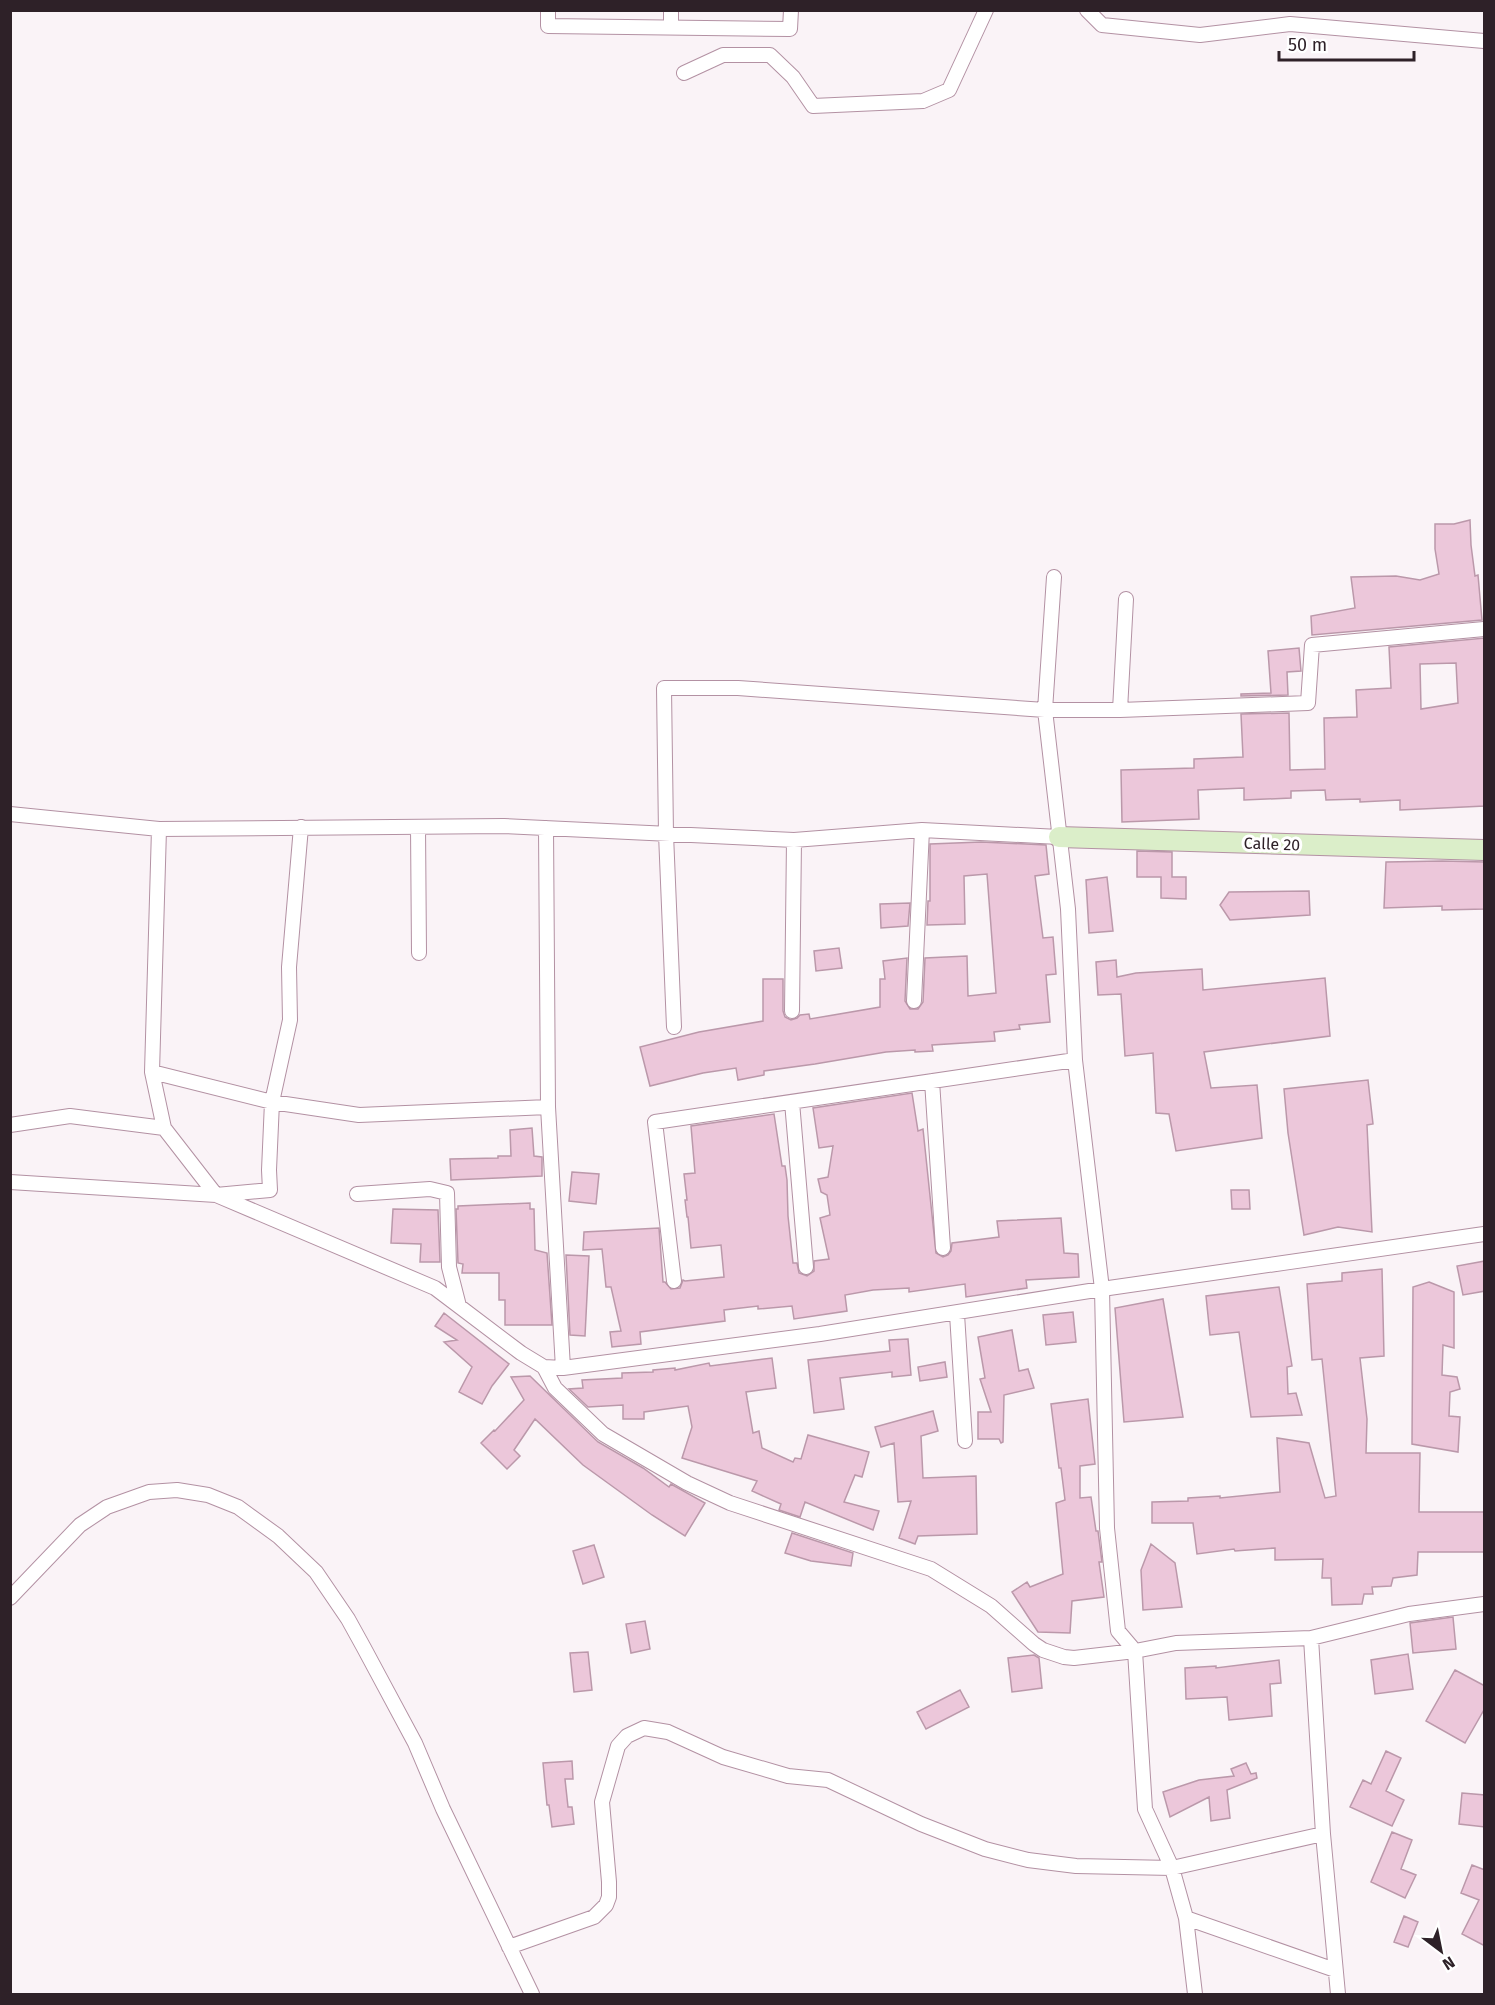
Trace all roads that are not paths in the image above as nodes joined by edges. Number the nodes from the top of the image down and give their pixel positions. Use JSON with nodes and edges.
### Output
{"nodes":[{"id":1,"x":548,"y":10,"type":"edge"},
{"id":2,"x":671,"y":10,"type":"edge"},
{"id":3,"x":791,"y":10,"type":"edge"},
{"id":4,"x":986,"y":10,"type":"edge"},
{"id":5,"x":1087,"y":10,"type":"edge"},
{"id":6,"x":671,"y":28,"type":"junction"},
{"id":7,"x":1485,"y":40,"type":"edge"},
{"id":8,"x":684,"y":73,"type":"dead end"},
{"id":9,"x":1054,"y":577,"type":"dead end"},
{"id":10,"x":1126,"y":599,"type":"dead end"},
{"id":11,"x":1485,"y":629,"type":"edge"},
{"id":12,"x":1045,"y":710,"type":"junction"},
{"id":13,"x":1120,"y":710,"type":"junction"},
{"id":14,"x":10,"y":814,"type":"edge"},
{"id":15,"x":418,"y":827,"type":"junction"},
{"id":16,"x":301,"y":828,"type":"junction"},
{"id":17,"x":546,"y":828,"type":"junction"},
{"id":18,"x":159,"y":829,"type":"junction"},
{"id":19,"x":922,"y":830,"type":"junction"},
{"id":20,"x":666,"y":834,"type":"junction"},
{"id":21,"x":1059,"y":837,"type":"junction"},
{"id":22,"x":794,"y":840,"type":"junction"},
{"id":23,"x":1485,"y":850,"type":"edge"},
{"id":24,"x":419,"y":953,"type":"dead end"},
{"id":25,"x":914,"y":1001,"type":"dead end"},
{"id":26,"x":792,"y":1011,"type":"dead end"},
{"id":27,"x":674,"y":1027,"type":"dead end"},
{"id":28,"x":1075,"y":1060,"type":"junction"},
{"id":29,"x":152,"y":1072,"type":"junction"},
{"id":30,"x":932,"y":1081,"type":"junction"},
{"id":31,"x":272,"y":1102,"type":"junction"},
{"id":32,"x":792,"y":1102,"type":"junction"},
{"id":33,"x":548,"y":1107,"type":"junction"},
{"id":34,"x":10,"y":1125,"type":"edge"},
{"id":35,"x":164,"y":1128,"type":"junction"},
{"id":36,"x":10,"y":1182,"type":"edge"},
{"id":37,"x":357,"y":1194,"type":"dead end"},
{"id":38,"x":216,"y":1195,"type":"junction"},
{"id":39,"x":1485,"y":1234,"type":"edge"},
{"id":40,"x":943,"y":1248,"type":"dead end"},
{"id":41,"x":806,"y":1266,"type":"dead end"},
{"id":42,"x":674,"y":1281,"type":"dead end"},
{"id":43,"x":1102,"y":1289,"type":"junction"},
{"id":44,"x":459,"y":1306,"type":"junction"},
{"id":45,"x":957,"y":1314,"type":"junction"},
{"id":46,"x":544,"y":1367,"type":"junction"},
{"id":47,"x":563,"y":1368,"type":"junction"},
{"id":48,"x":965,"y":1441,"type":"dead end"},
{"id":49,"x":10,"y":1598,"type":"edge"},
{"id":50,"x":1485,"y":1604,"type":"edge"},
{"id":51,"x":1311,"y":1638,"type":"junction"},
{"id":52,"x":1135,"y":1651,"type":"junction"},
{"id":53,"x":1323,"y":1834,"type":"junction"},
{"id":54,"x":1172,"y":1868,"type":"junction"},
{"id":55,"x":1186,"y":1918,"type":"junction"},
{"id":56,"x":509,"y":1947,"type":"junction"},
{"id":57,"x":1335,"y":1970,"type":"junction"},
{"id":58,"x":532,"y":1995,"type":"edge"},
{"id":59,"x":1195,"y":1995,"type":"edge"},
{"id":60,"x":1338,"y":1995,"type":"edge"}],
"edges":[{"from":1,"to":6,"type":"street"},
{"from":2,"to":6,"type":"street"},
{"from":3,"to":6,"type":"street"},
{"from":4,"to":8,"type":"street"},
{"from":5,"to":7,"type":"street"},
{"from":9,"to":12,"type":"street"},
{"from":10,"to":13,"type":"street"},
{"from":11,"to":13,"type":"street"},
{"from":12,"to":13,"type":"street"},
{"from":12,"to":20,"type":"street"},
{"from":12,"to":21,"type":"street"},
{"from":14,"to":18,"type":"street"},
{"from":15,"to":16,"type":"street"},
{"from":15,"to":17,"type":"street"},
{"from":15,"to":24,"type":"street"},
{"from":16,"to":18,"type":"street"},
{"from":16,"to":31,"type":"street"},
{"from":17,"to":20,"type":"street"},
{"from":17,"to":33,"type":"street"},
{"from":18,"to":29,"type":"street"},
{"from":19,"to":21,"type":"street"},
{"from":19,"to":22,"type":"street"},
{"from":19,"to":25,"type":"street"},
{"from":20,"to":22,"type":"street"},
{"from":20,"to":27,"type":"street"},
{"from":21,"to":23,"type":"main road","name":"Calle 20"},
{"from":21,"to":28,"type":"street"},
{"from":22,"to":26,"type":"street"},
{"from":28,"to":30,"type":"street"},
{"from":28,"to":43,"type":"street"},
{"from":29,"to":31,"type":"street"},
{"from":29,"to":35,"type":"street"},
{"from":30,"to":32,"type":"street"},
{"from":30,"to":40,"type":"street"},
{"from":31,"to":33,"type":"street"},
{"from":31,"to":38,"type":"street"},
{"from":32,"to":41,"type":"street"},
{"from":32,"to":42,"type":"street"},
{"from":33,"to":47,"type":"street"},
{"from":34,"to":35,"type":"street"},
{"from":35,"to":38,"type":"street"},
{"from":36,"to":38,"type":"street"},
{"from":37,"to":44,"type":"street"},
{"from":38,"to":44,"type":"street"},
{"from":39,"to":43,"type":"street"},
{"from":43,"to":45,"type":"street"},
{"from":43,"to":52,"type":"street"},
{"from":44,"to":46,"type":"street"},
{"from":45,"to":47,"type":"street"},
{"from":45,"to":48,"type":"street"},
{"from":46,"to":47,"type":"street"},
{"from":46,"to":52,"type":"street"},
{"from":49,"to":56,"type":"street"},
{"from":50,"to":51,"type":"street"},
{"from":51,"to":52,"type":"street"},
{"from":51,"to":53,"type":"street"},
{"from":52,"to":54,"type":"street"},
{"from":53,"to":54,"type":"street"},
{"from":53,"to":57,"type":"street"},
{"from":54,"to":55,"type":"street"},
{"from":54,"to":56,"type":"street"},
{"from":55,"to":57,"type":"street"},
{"from":55,"to":59,"type":"street"},
{"from":56,"to":58,"type":"street"},
{"from":57,"to":60,"type":"street"}]}
